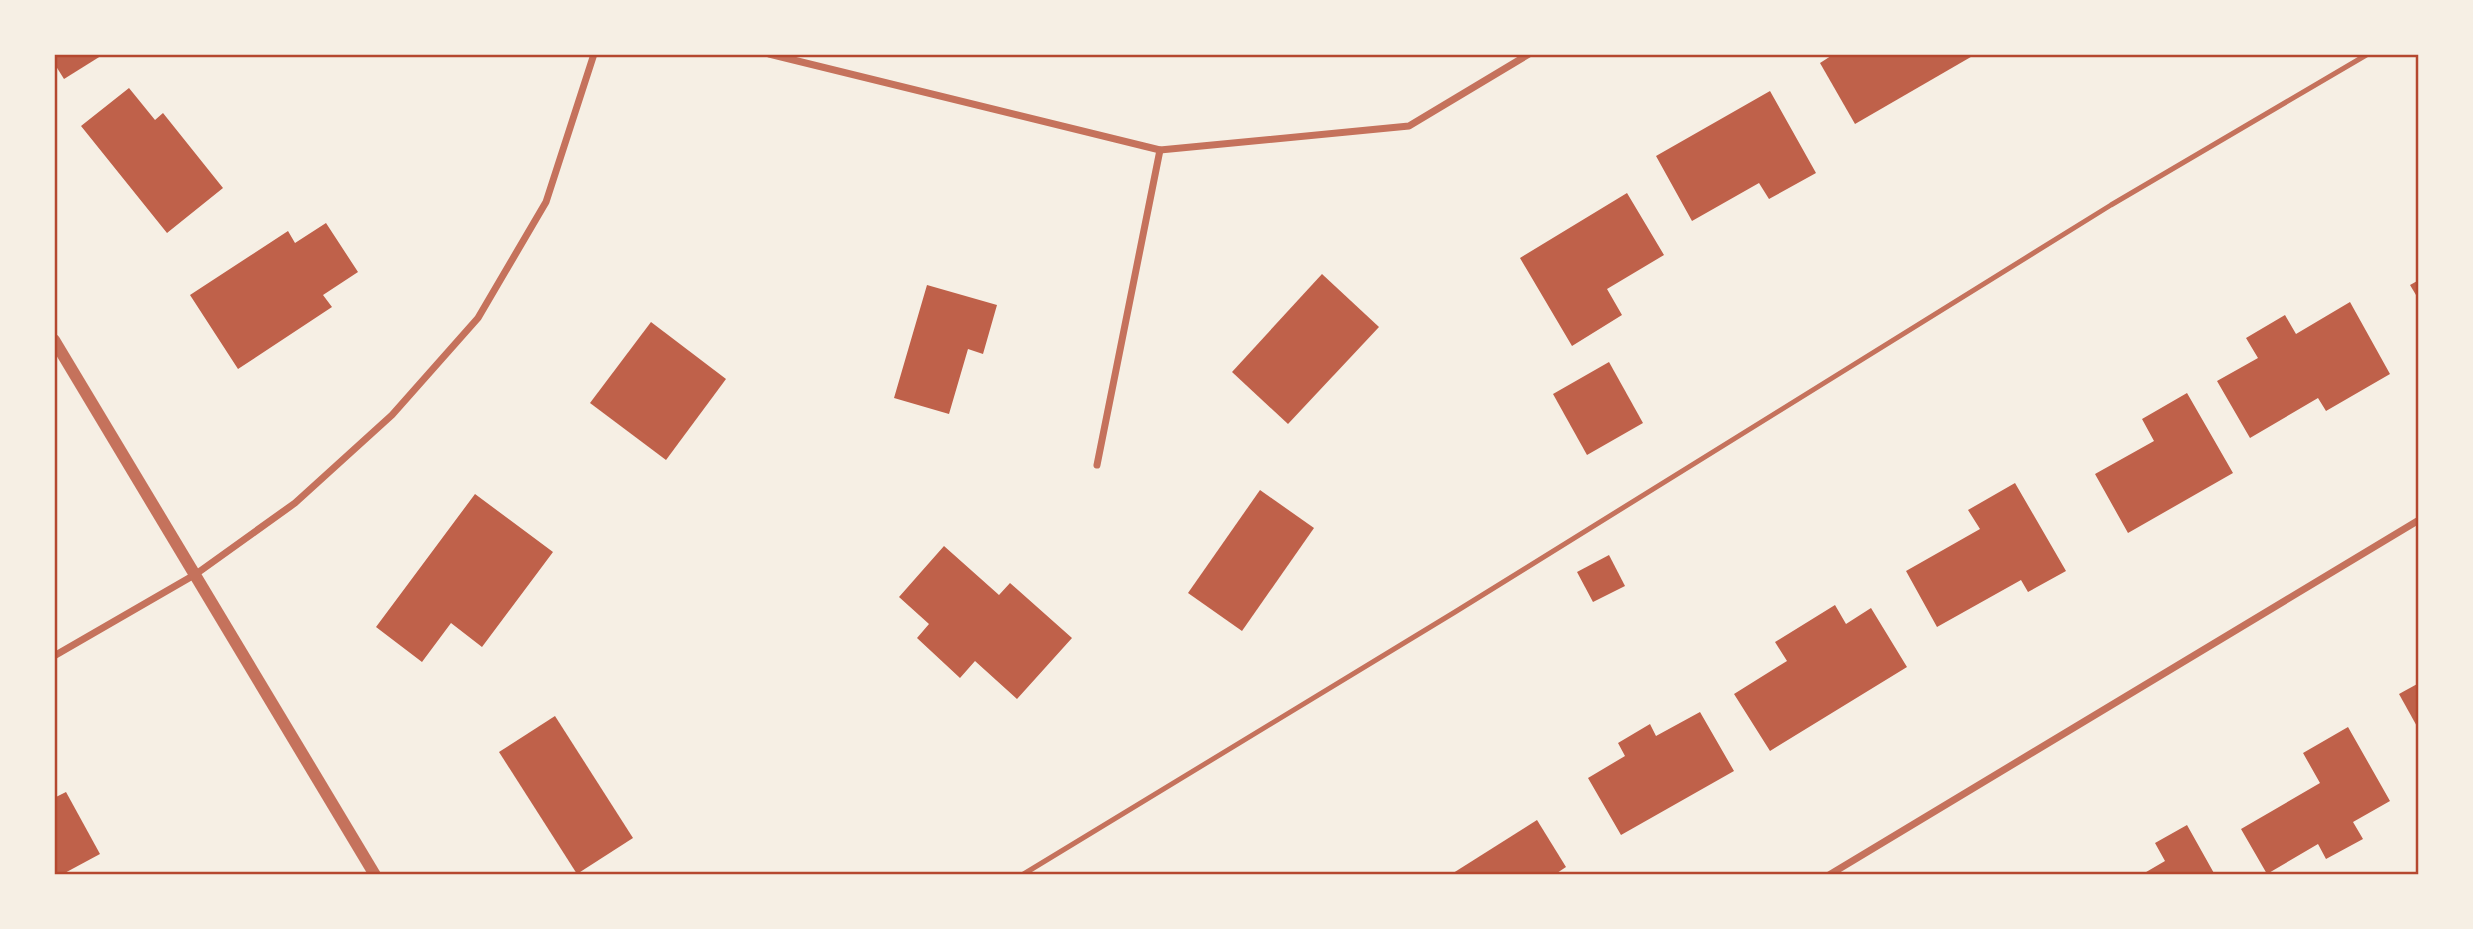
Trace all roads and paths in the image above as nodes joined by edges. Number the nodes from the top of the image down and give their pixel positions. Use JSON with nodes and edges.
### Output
{"nodes":[{"id":1,"x":594,"y":54,"type":"edge"},
{"id":2,"x":769,"y":54,"type":"edge"},
{"id":3,"x":1529,"y":54,"type":"edge"},
{"id":4,"x":2368,"y":54,"type":"edge"},
{"id":5,"x":1160,"y":150,"type":"junction"},
{"id":6,"x":54,"y":340,"type":"edge"},
{"id":7,"x":1097,"y":465,"type":"dead end"},
{"id":8,"x":2419,"y":520,"type":"edge"},
{"id":9,"x":196,"y":574,"type":"junction"},
{"id":10,"x":54,"y":656,"type":"edge"},
{"id":11,"x":375,"y":875,"type":"edge"},
{"id":12,"x":1022,"y":875,"type":"edge"},
{"id":13,"x":1829,"y":875,"type":"edge"}],
"edges":[{"from":1,"to":9,"type":"street"},
{"from":2,"to":5,"type":"street"},
{"from":3,"to":5,"type":"street"},
{"from":4,"to":12,"type":"lane"},
{"from":5,"to":7,"type":"street"},
{"from":6,"to":9,"type":"street"},
{"from":8,"to":13,"type":"street"},
{"from":9,"to":10,"type":"street"},
{"from":9,"to":11,"type":"street"}]}
